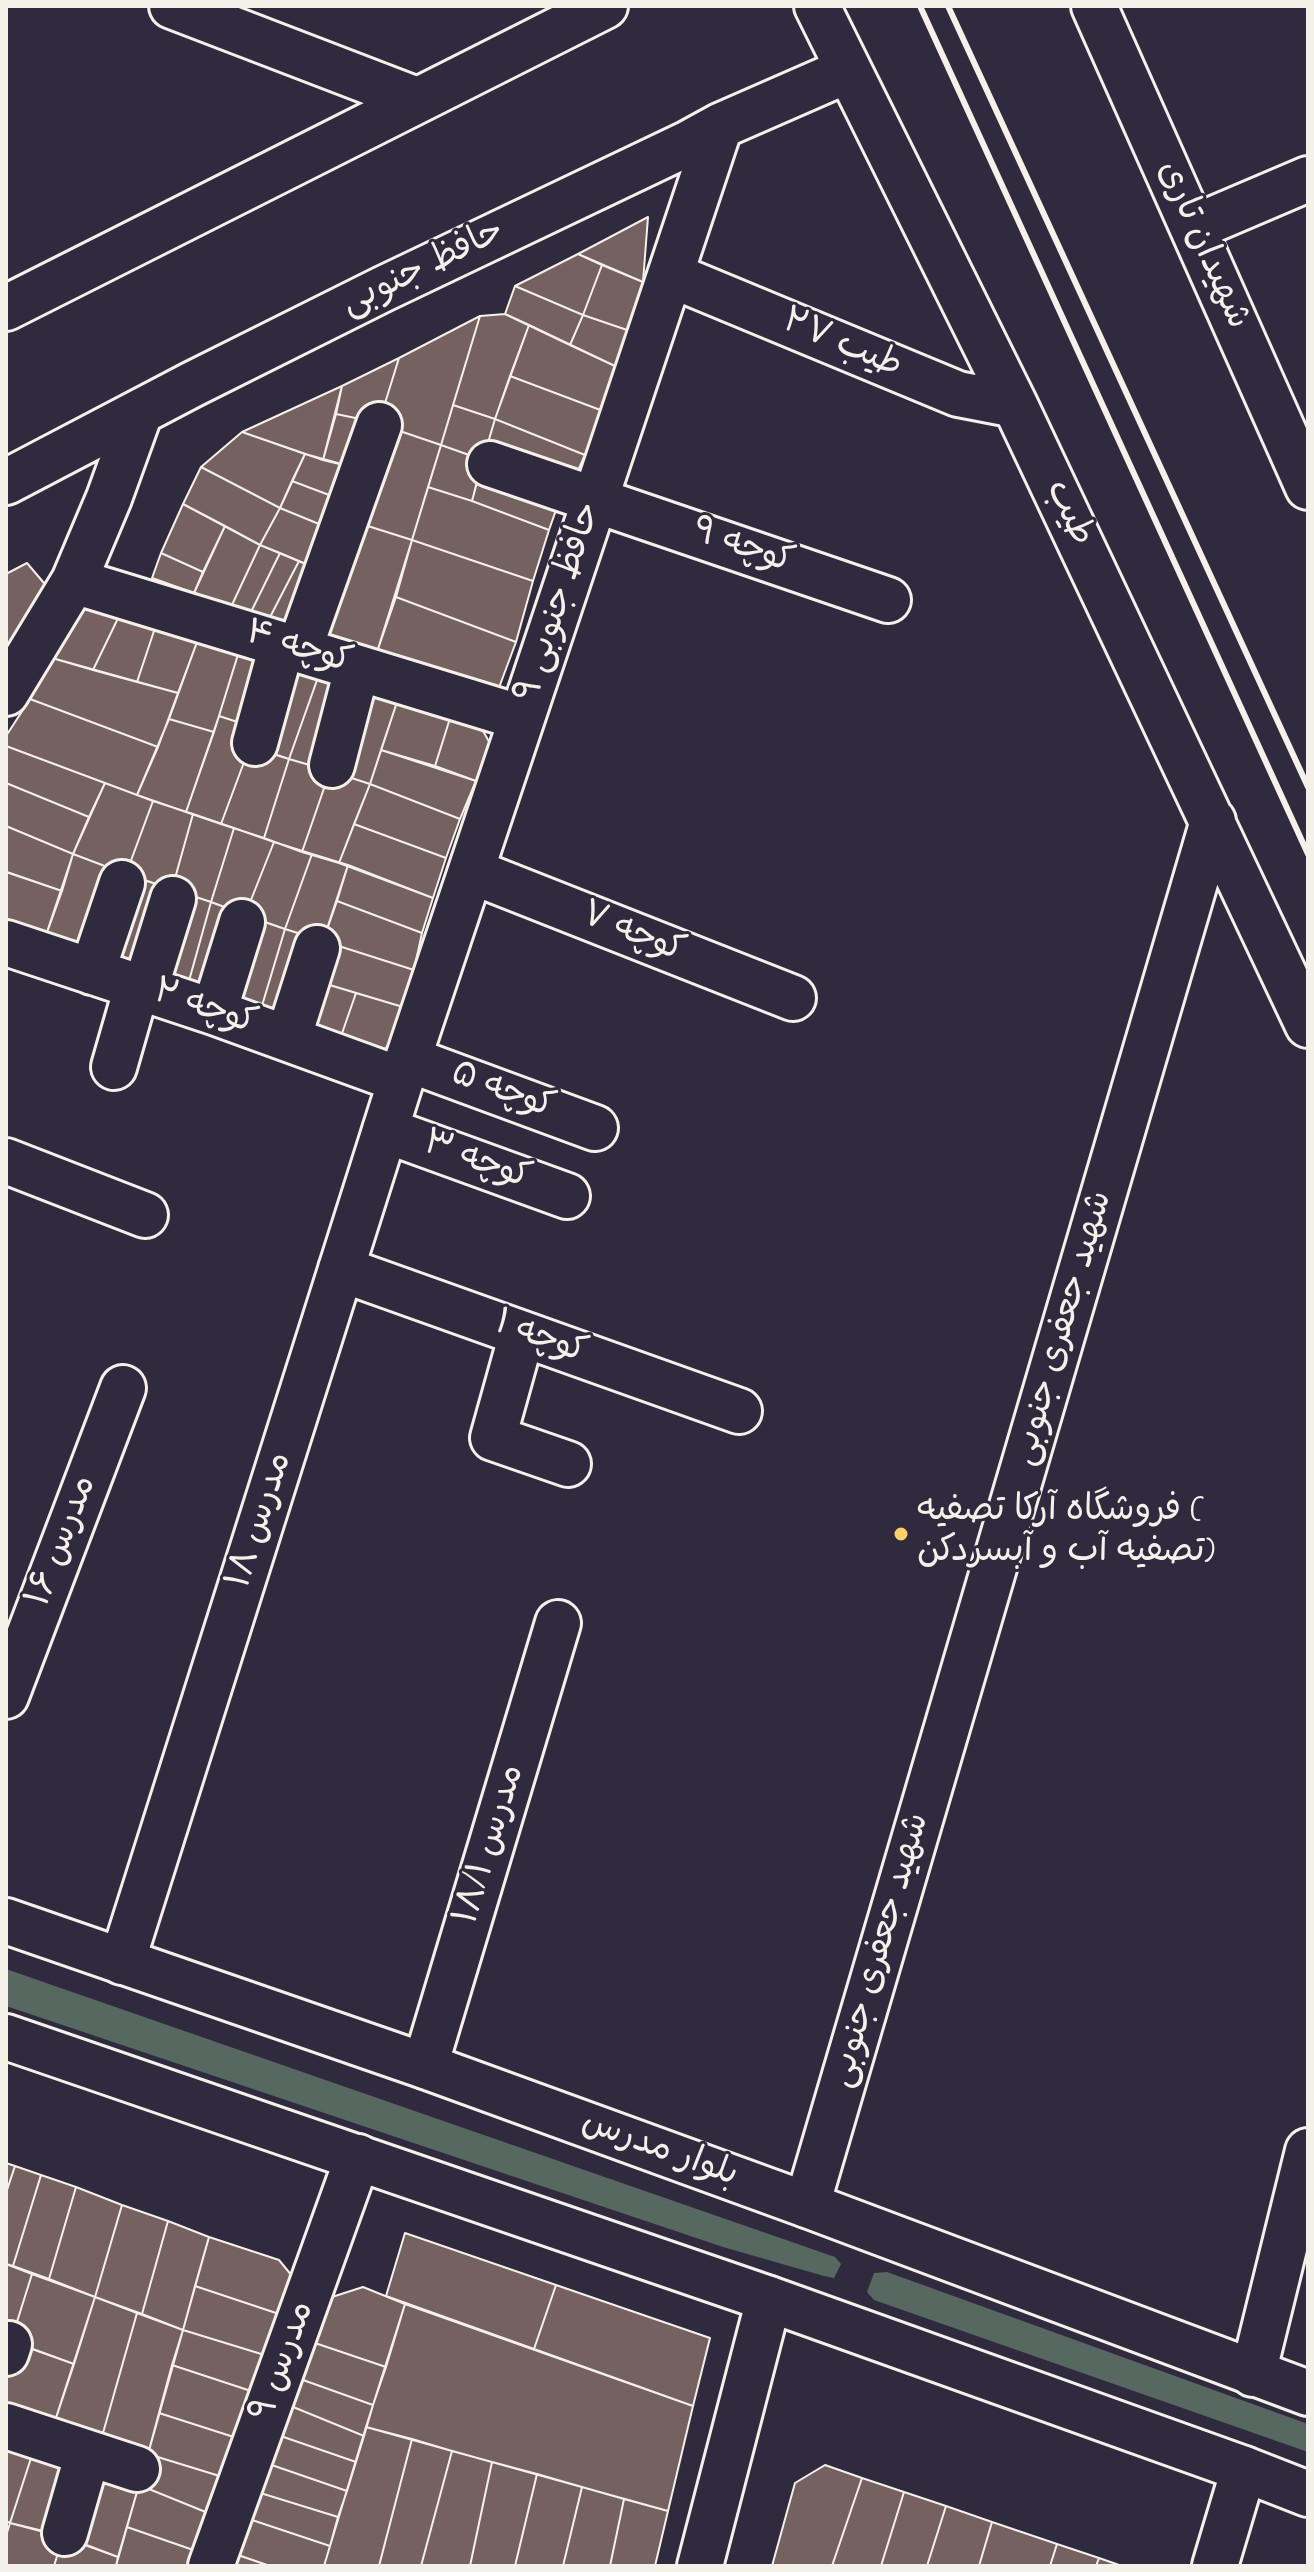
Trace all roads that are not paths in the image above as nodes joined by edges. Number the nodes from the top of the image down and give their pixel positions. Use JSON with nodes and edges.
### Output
{"nodes":[{"id":1,"x":172,"y":6,"type":"edge"},
{"id":2,"x":605,"y":6,"type":"edge"},
{"id":3,"x":817,"y":6,"type":"edge"},
{"id":4,"x":1094,"y":6,"type":"edge"},
{"id":5,"x":848,"y":70,"type":"junction"},
{"id":6,"x":417,"y":100,"type":"junction"},
{"id":7,"x":720,"y":126,"type":"junction"},
{"id":8,"x":1308,"y":179,"type":"edge"},
{"id":9,"x":1193,"y":228,"type":"junction"},
{"id":10,"x":671,"y":275,"type":"junction"},
{"id":11,"x":6,"y":308,"type":"edge"},
{"id":12,"x":1015,"y":405,"type":"junction"},
{"id":13,"x":139,"y":415,"type":"junction"},
{"id":14,"x":379,"y":425,"type":"dead end"},
{"id":15,"x":490,"y":464,"type":"dead end"},
{"id":16,"x":6,"y":482,"type":"edge"},
{"id":17,"x":1308,"y":487,"type":"edge"},
{"id":18,"x":595,"y":498,"type":"junction"},
{"id":19,"x":74,"y":581,"type":"junction"},
{"id":20,"x":888,"y":600,"type":"dead end"},
{"id":21,"x":290,"y":648,"type":"junction"},
{"id":22,"x":357,"y":669,"type":"junction"},
{"id":23,"x":6,"y":693,"type":"edge"},
{"id":24,"x":522,"y":718,"type":"junction"},
{"id":25,"x":255,"y":743,"type":"dead end"},
{"id":26,"x":332,"y":765,"type":"dead end"},
{"id":27,"x":1213,"y":821,"type":"junction"},
{"id":28,"x":471,"y":871,"type":"junction"},
{"id":29,"x":122,"y":883,"type":"dead end"},
{"id":30,"x":173,"y":899,"type":"dead end"},
{"id":31,"x":242,"y":922,"type":"dead end"},
{"id":32,"x":6,"y":943,"type":"edge"},
{"id":33,"x":317,"y":948,"type":"dead end"},
{"id":34,"x":92,"y":972,"type":"junction"},
{"id":35,"x":141,"y":988,"type":"junction"},
{"id":36,"x":793,"y":998,"type":"dead end"},
{"id":37,"x":214,"y":1012,"type":"junction"},
{"id":38,"x":1308,"y":1025,"type":"edge"},
{"id":39,"x":288,"y":1039,"type":"junction"},
{"id":40,"x":114,"y":1067,"type":"dead end"},
{"id":41,"x":405,"y":1069,"type":"junction"},
{"id":42,"x":595,"y":1128,"type":"dead end"},
{"id":43,"x":385,"y":1130,"type":"junction"},
{"id":44,"x":6,"y":1161,"type":"edge"},
{"id":45,"x":567,"y":1196,"type":"dead end"},
{"id":46,"x":145,"y":1215,"type":"dead end"},
{"id":47,"x":341,"y":1269,"type":"junction"},
{"id":48,"x":522,"y":1334,"type":"junction"},
{"id":49,"x":123,"y":1388,"type":"dead end"},
{"id":50,"x":739,"y":1411,"type":"dead end"},
{"id":51,"x":568,"y":1464,"type":"dead end"},
{"id":52,"x":558,"y":1623,"type":"dead end"},
{"id":53,"x":6,"y":1696,"type":"edge"},
{"id":54,"x":6,"y":1921,"type":"edge"},
{"id":55,"x":122,"y":1962,"type":"junction"},
{"id":56,"x":6,"y":2037,"type":"edge"},
{"id":57,"x":425,"y":2066,"type":"junction"},
{"id":58,"x":1308,"y":2151,"type":"edge"},
{"id":59,"x":358,"y":2157,"type":"junction"},
{"id":60,"x":807,"y":2205,"type":"junction"},
{"id":61,"x":769,"y":2299,"type":"junction"},
{"id":62,"x":1253,"y":2374,"type":"junction"},
{"id":63,"x":1308,"y":2393,"type":"edge"},
{"id":64,"x":6,"y":2426,"type":"edge"},
{"id":65,"x":88,"y":2453,"type":"junction"},
{"id":66,"x":137,"y":2469,"type":"dead end"},
{"id":67,"x":1244,"y":2469,"type":"junction"},
{"id":68,"x":1308,"y":2494,"type":"edge"},
{"id":69,"x":65,"y":2533,"type":"dead end"},
{"id":70,"x":211,"y":2566,"type":"edge"},
{"id":71,"x":700,"y":2566,"type":"edge"},
{"id":72,"x":1215,"y":2566,"type":"edge"}],
"edges":[{"from":1,"to":6,"type":"street"},
{"from":2,"to":6,"type":"street"},
{"from":3,"to":5,"type":"street","name":"طیب"},
{"from":4,"to":9,"type":"street","name":"شهیدان تاری"},
{"from":5,"to":7,"type":"street","name":"حافظ جنوبی"},
{"from":5,"to":12,"type":"street","name":"طیب"},
{"from":6,"to":11,"type":"street"},
{"from":7,"to":10,"type":"street","name":"حافظ جنوبی ۹"},
{"from":7,"to":13,"type":"street","name":"حافظ جنوبی"},
{"from":8,"to":9,"type":"street"},
{"from":9,"to":17,"type":"street","name":"شهیدان تاری"},
{"from":10,"to":12,"type":"street","name":"طیب ۲۷"},
{"from":10,"to":18,"type":"street","name":"حافظ جنوبی ۹"},
{"from":12,"to":27,"type":"street","name":"طیب"},
{"from":13,"to":16,"type":"street","name":"حافظ جنوبی"},
{"from":13,"to":19,"type":"street"},
{"from":14,"to":21,"type":"street"},
{"from":15,"to":18,"type":"street","name":"کوچه ۹"},
{"from":18,"to":20,"type":"street","name":"کوچه ۹"},
{"from":18,"to":24,"type":"street","name":"حافظ جنوبی ۹"},
{"from":19,"to":21,"type":"street","name":"کوچه ۴"},
{"from":19,"to":23,"type":"street"},
{"from":21,"to":22,"type":"street","name":"کوچه ۴"},
{"from":21,"to":25,"type":"street"},
{"from":22,"to":24,"type":"street","name":"کوچه ۴"},
{"from":22,"to":26,"type":"street"},
{"from":24,"to":28,"type":"street","name":"حافظ جنوبی ۹"},
{"from":27,"to":38,"type":"street","name":"طیب"},
{"from":27,"to":60,"type":"street","name":"شهید جعفری جنوبی"},
{"from":28,"to":36,"type":"street","name":"کوچه ۷"},
{"from":28,"to":41,"type":"street","name":"حافظ جنوبی ۹"},
{"from":29,"to":34,"type":"street"},
{"from":30,"to":35,"type":"street"},
{"from":31,"to":37,"type":"street"},
{"from":32,"to":34,"type":"street","name":"کوچه ۲"},
{"from":33,"to":39,"type":"street"},
{"from":34,"to":35,"type":"street","name":"کوچه ۲"},
{"from":35,"to":37,"type":"street","name":"کوچه ۲"},
{"from":35,"to":40,"type":"street"},
{"from":37,"to":39,"type":"street","name":"کوچه ۲"},
{"from":39,"to":41,"type":"street","name":"کوچه ۲"},
{"from":41,"to":42,"type":"street","name":"کوچه ۵"},
{"from":41,"to":43,"type":"street","name":"مدرس ۱۸"},
{"from":43,"to":45,"type":"street","name":"کوچه ۳"},
{"from":43,"to":47,"type":"street","name":"مدرس ۱۸"},
{"from":44,"to":46,"type":"street"},
{"from":47,"to":48,"type":"street","name":"کوچه ۱"},
{"from":47,"to":55,"type":"street","name":"مدرس ۱۸"},
{"from":48,"to":50,"type":"street","name":"کوچه ۱"},
{"from":48,"to":51,"type":"street"},
{"from":49,"to":53,"type":"street","name":"مدرس ۱۶"},
{"from":52,"to":57,"type":"street","name":"مدرس ۱۸/۱"},
{"from":54,"to":55,"type":"street","name":"بلوار مدرس"},
{"from":55,"to":57,"type":"street","name":"بلوار مدرس"},
{"from":56,"to":59,"type":"street"},
{"from":57,"to":60,"type":"street","name":"بلوار مدرس"},
{"from":58,"to":62,"type":"street"},
{"from":59,"to":61,"type":"street"},
{"from":59,"to":70,"type":"street","name":"مدرس ۹"},
{"from":60,"to":62,"type":"street","name":"بلوار مدرس"},
{"from":61,"to":67,"type":"street"},
{"from":61,"to":71,"type":"street"},
{"from":62,"to":63,"type":"street","name":"بلوار مدرس"},
{"from":64,"to":65,"type":"street"},
{"from":65,"to":66,"type":"street"},
{"from":65,"to":69,"type":"street"},
{"from":67,"to":68,"type":"street"},
{"from":67,"to":72,"type":"street"}]}
